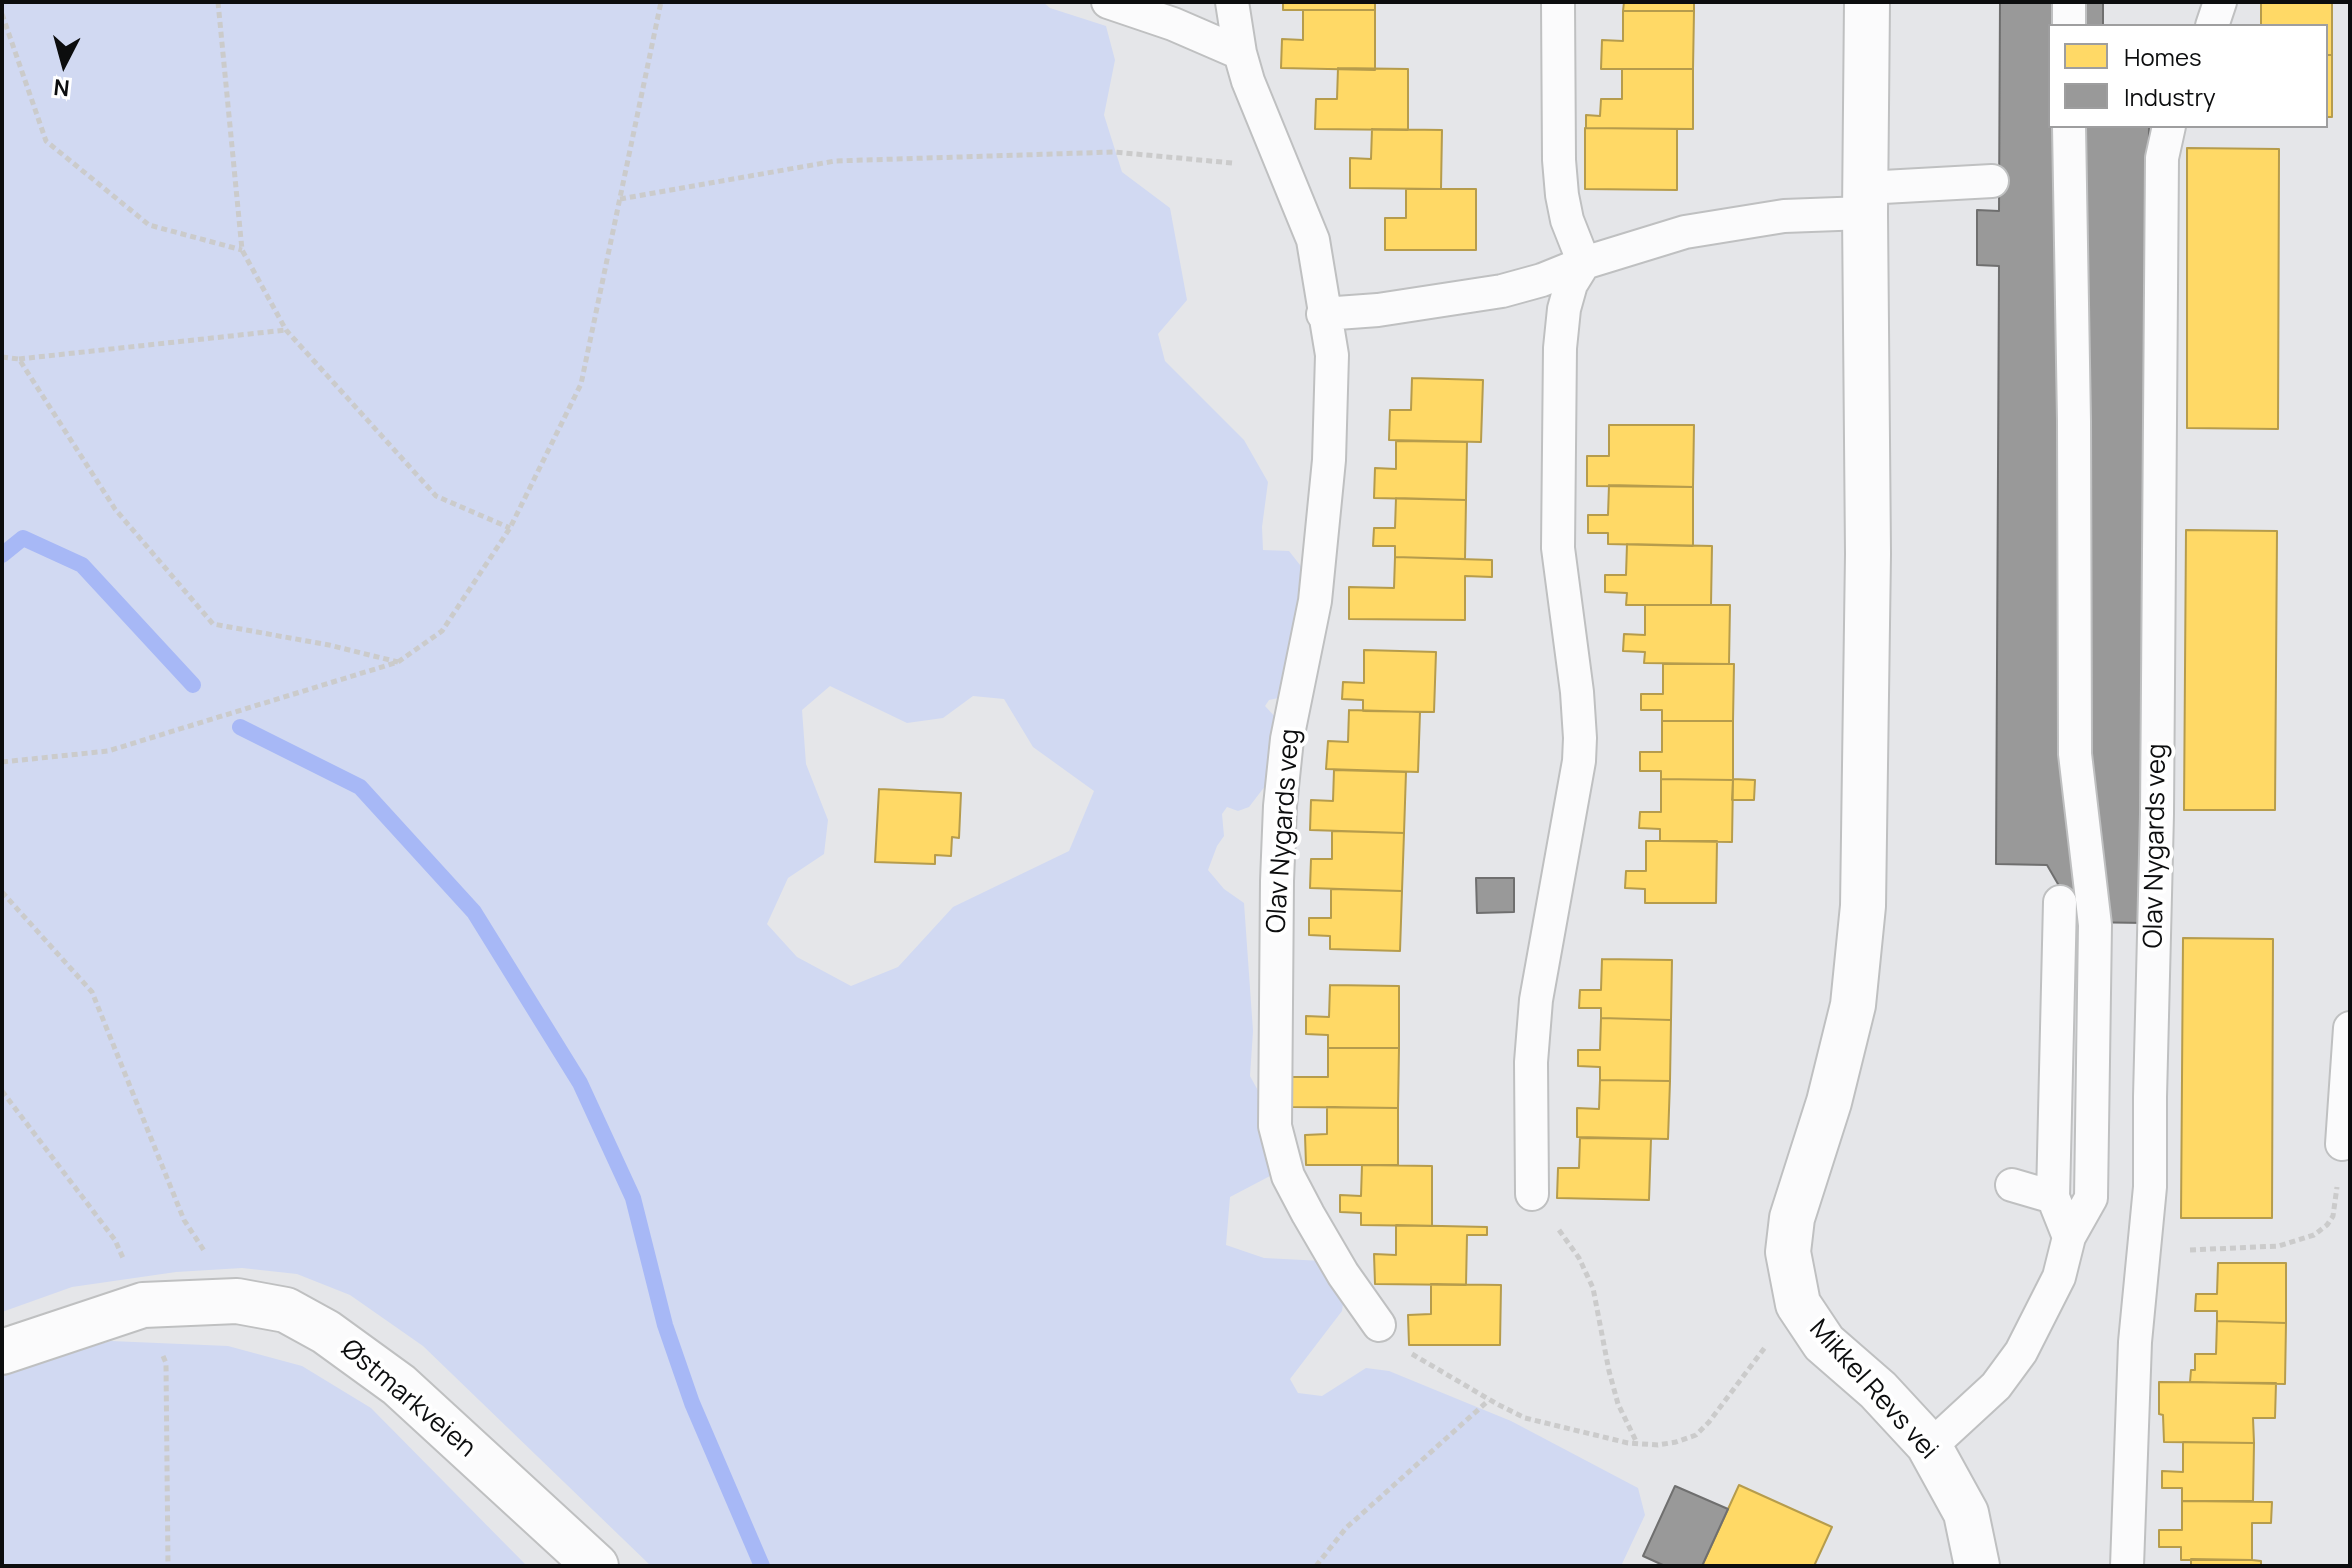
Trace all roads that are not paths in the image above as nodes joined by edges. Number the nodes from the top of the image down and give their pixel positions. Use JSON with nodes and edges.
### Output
{"nodes":[{"id":1,"x":1108,"y":2,"type":"edge"},
{"id":2,"x":1232,"y":2,"type":"edge"},
{"id":3,"x":1558,"y":2,"type":"edge"},
{"id":4,"x":1867,"y":2,"type":"edge"},
{"id":5,"x":2069,"y":2,"type":"edge"},
{"id":6,"x":2220,"y":2,"type":"edge"},
{"id":7,"x":2069,"y":24,"type":"edge"},
{"id":8,"x":2213,"y":24,"type":"edge"},
{"id":9,"x":1240,"y":53,"type":"junction"},
{"id":10,"x":2069,"y":128,"type":"edge"},
{"id":11,"x":2169,"y":128,"type":"edge"},
{"id":12,"x":1992,"y":181,"type":"dead end"},
{"id":13,"x":1865,"y":200,"type":"junction"},
{"id":14,"x":1584,"y":263,"type":"junction"},
{"id":15,"x":1323,"y":314,"type":"junction"},
{"id":16,"x":2060,"y":902,"type":"dead end"},
{"id":17,"x":2350,"y":1028,"type":"edge"},
{"id":18,"x":2342,"y":1144,"type":"road end"},
{"id":19,"x":2012,"y":1185,"type":"dead end"},
{"id":20,"x":1532,"y":1194,"type":"road end"},
{"id":21,"x":2053,"y":1197,"type":"junction"},
{"id":22,"x":2069,"y":1237,"type":"junction"},
{"id":23,"x":1379,"y":1325,"type":"road end"},
{"id":24,"x":2,"y":1352,"type":"edge"},
{"id":25,"x":1928,"y":1444,"type":"junction"},
{"id":26,"x":596,"y":1566,"type":"edge"},
{"id":27,"x":1977,"y":1566,"type":"edge"},
{"id":28,"x":2127,"y":1566,"type":"edge"}],
"edges":[{"from":1,"to":9,"type":"lane"},
{"from":2,"to":9,"type":"lane","name":"Olav Nygards veg"},
{"from":3,"to":14,"type":"lane"},
{"from":4,"to":13,"type":"street"},
{"from":5,"to":7,"type":"lane"},
{"from":6,"to":8,"type":"lane"},
{"from":9,"to":15,"type":"lane","name":"Olav Nygards veg"},
{"from":10,"to":22,"type":"lane"},
{"from":11,"to":28,"type":"lane","name":"Olav Nygards veg"},
{"from":12,"to":13,"type":"lane"},
{"from":13,"to":14,"type":"lane"},
{"from":13,"to":25,"type":"street","name":"Mikkel Revs vei"},
{"from":14,"to":15,"type":"lane"},
{"from":14,"to":20,"type":"lane"},
{"from":15,"to":23,"type":"lane","name":"Olav Nygards veg"},
{"from":16,"to":21,"type":"lane"},
{"from":17,"to":18,"type":"lane"},
{"from":19,"to":21,"type":"lane"},
{"from":21,"to":22,"type":"lane"},
{"from":22,"to":25,"type":"lane"},
{"from":24,"to":26,"type":"street","name":"Østmarkveien"},
{"from":25,"to":27,"type":"street","name":"Mikkel Revs vei"}]}
